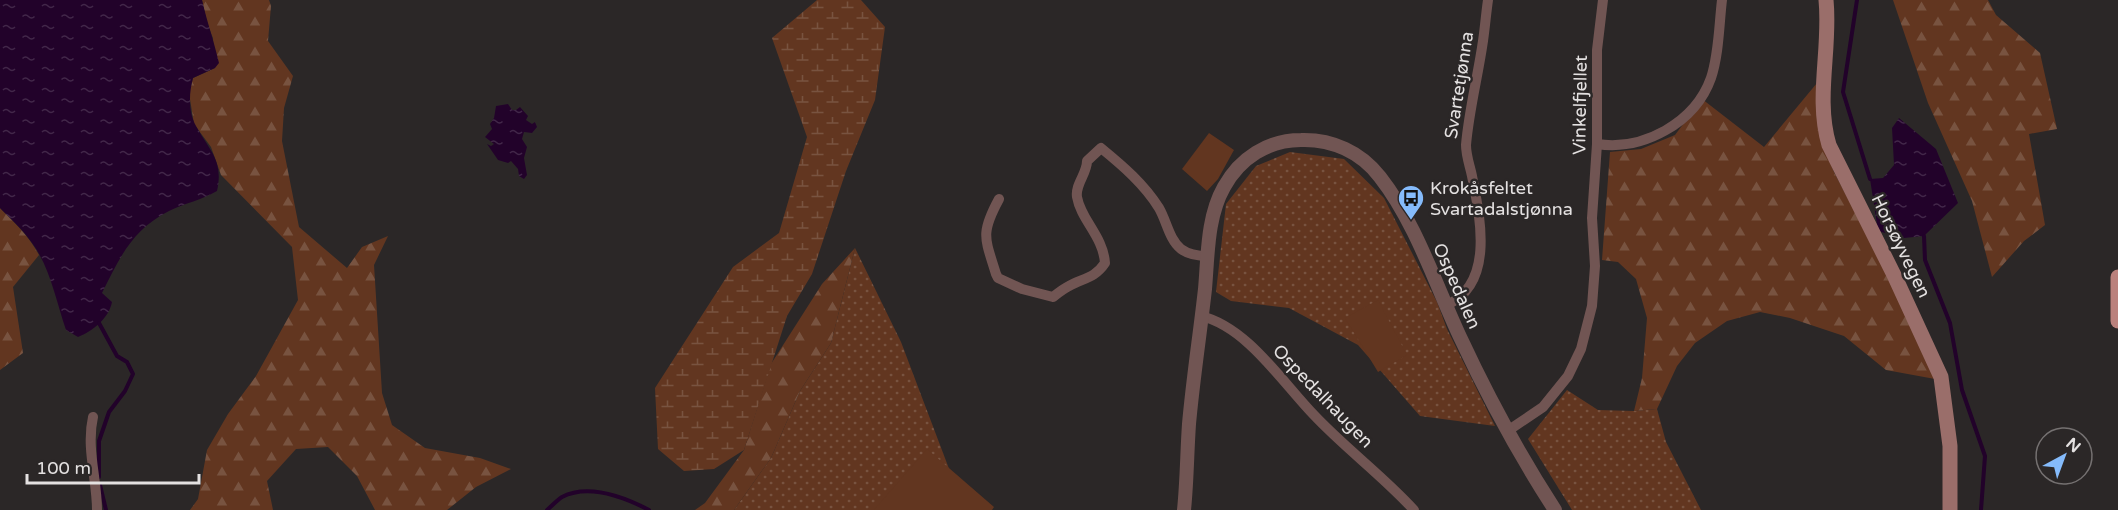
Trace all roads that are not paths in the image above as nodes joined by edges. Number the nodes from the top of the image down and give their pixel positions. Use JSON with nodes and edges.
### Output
{"nodes":[{"id":1,"x":1488,"y":0,"type":"edge"},
{"id":2,"x":1603,"y":0,"type":"edge"},
{"id":3,"x":1722,"y":0,"type":"edge"},
{"id":4,"x":1826,"y":0,"type":"edge"},
{"id":5,"x":1597,"y":144,"type":"junction"},
{"id":6,"x":999,"y":199,"type":"dead end"},
{"id":7,"x":1208,"y":256,"type":"junction"},
{"id":8,"x":2118,"y":277,"type":"edge"},
{"id":9,"x":1448,"y":305,"type":"junction"},
{"id":10,"x":1201,"y":316,"type":"junction"},
{"id":11,"x":2118,"y":321,"type":"edge"},
{"id":12,"x":93,"y":417,"type":"dead end"},
{"id":13,"x":1509,"y":430,"type":"junction"},
{"id":14,"x":97,"y":510,"type":"edge"},
{"id":15,"x":1184,"y":510,"type":"edge"},
{"id":16,"x":1414,"y":510,"type":"edge"},
{"id":17,"x":1555,"y":510,"type":"edge"},
{"id":18,"x":1950,"y":510,"type":"edge"}],
"edges":[{"from":1,"to":9,"type":"street","name":"Svartetjønna"},
{"from":2,"to":5,"type":"street","name":"Vinkelfjellet"},
{"from":3,"to":5,"type":"street"},
{"from":4,"to":18,"type":"main road","name":"Horsøyvegen"},
{"from":5,"to":13,"type":"street","name":"Vinkelfjellet"},
{"from":6,"to":7,"type":"street"},
{"from":7,"to":9,"type":"street","name":"Ospedalen"},
{"from":7,"to":10,"type":"street","name":"Ospedalen"},
{"from":8,"to":11,"type":"main road"},
{"from":9,"to":13,"type":"street","name":"Ospedalen"},
{"from":10,"to":15,"type":"street","name":"Ospedalen"},
{"from":10,"to":16,"type":"street","name":"Ospedalhaugen"},
{"from":12,"to":14,"type":"street"},
{"from":13,"to":17,"type":"street","name":"Ospedalen"}]}
